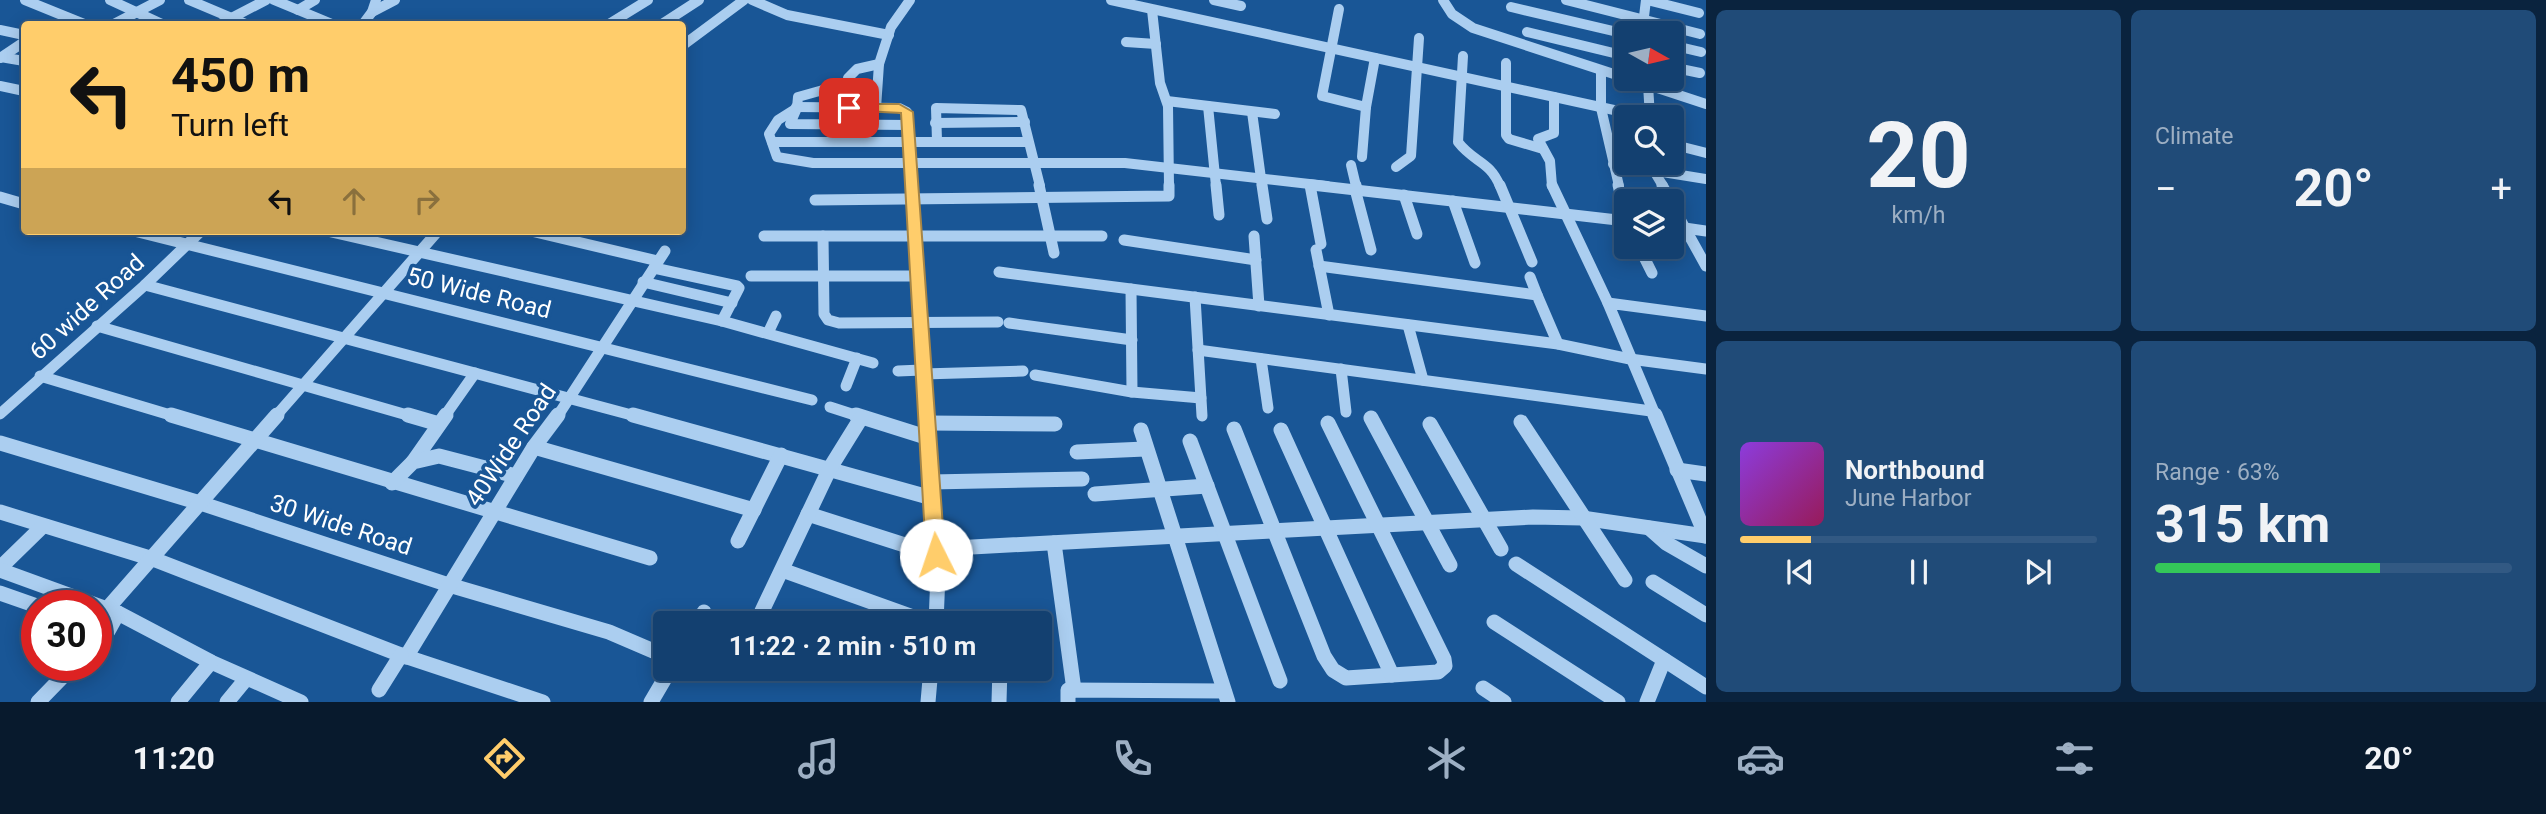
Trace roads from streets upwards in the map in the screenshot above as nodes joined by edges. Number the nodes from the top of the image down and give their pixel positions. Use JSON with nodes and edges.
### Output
{"nodes":[{"id":1,"x":25,"y":0,"type":"edge"},
{"id":2,"x":57,"y":0,"type":"edge"},
{"id":3,"x":110,"y":0,"type":"edge"},
{"id":4,"x":160,"y":0,"type":"edge"},
{"id":5,"x":188,"y":0,"type":"edge"},
{"id":6,"x":266,"y":0,"type":"edge"},
{"id":7,"x":276,"y":0,"type":"edge"},
{"id":8,"x":315,"y":0,"type":"edge"},
{"id":9,"x":376,"y":0,"type":"edge"},
{"id":10,"x":395,"y":0,"type":"edge"},
{"id":11,"x":648,"y":0,"type":"edge"},
{"id":12,"x":699,"y":0,"type":"edge"},
{"id":13,"x":744,"y":0,"type":"edge"},
{"id":14,"x":752,"y":0,"type":"edge"},
{"id":15,"x":910,"y":0,"type":"edge"},
{"id":16,"x":1111,"y":0,"type":"edge"},
{"id":17,"x":1160,"y":0,"type":"edge"},
{"id":18,"x":1214,"y":0,"type":"edge"},
{"id":19,"x":1443,"y":0,"type":"edge"},
{"id":20,"x":1566,"y":0,"type":"edge"},
{"id":21,"x":1647,"y":0,"type":"edge"},
{"id":22,"x":1241,"y":6,"type":"dead end"},
{"id":23,"x":1511,"y":7,"type":"dead end"},
{"id":24,"x":41,"y":8,"type":"junction"},
{"id":25,"x":1339,"y":9,"type":"dead end"},
{"id":26,"x":298,"y":10,"type":"junction"},
{"id":27,"x":1154,"y":10,"type":"junction"},
{"id":28,"x":372,"y":12,"type":"junction"},
{"id":29,"x":136,"y":13,"type":"junction"},
{"id":30,"x":1703,"y":15,"type":"edge"},
{"id":31,"x":65,"y":17,"type":"junction"},
{"id":32,"x":232,"y":18,"type":"junction"},
{"id":33,"x":1646,"y":19,"type":"junction"},
{"id":34,"x":58,"y":21,"type":"edge"},
{"id":35,"x":76,"y":21,"type":"edge"},
{"id":36,"x":120,"y":21,"type":"edge"},
{"id":37,"x":155,"y":21,"type":"edge"},
{"id":38,"x":226,"y":21,"type":"edge"},
{"id":39,"x":239,"y":21,"type":"edge"},
{"id":40,"x":325,"y":21,"type":"edge"},
{"id":41,"x":365,"y":21,"type":"edge"},
{"id":42,"x":614,"y":21,"type":"edge"},
{"id":43,"x":667,"y":21,"type":"edge"},
{"id":44,"x":0,"y":30,"type":"edge"},
{"id":45,"x":1614,"y":31,"type":"edge"},
{"id":46,"x":1527,"y":32,"type":"dead end"},
{"id":47,"x":21,"y":34,"type":"edge"},
{"id":48,"x":1700,"y":34,"type":"dead end"},
{"id":49,"x":888,"y":35,"type":"junction"},
{"id":50,"x":1419,"y":38,"type":"dead end"},
{"id":51,"x":1126,"y":42,"type":"dead end"},
{"id":52,"x":686,"y":43,"type":"edge"},
{"id":53,"x":21,"y":44,"type":"edge"},
{"id":54,"x":1156,"y":44,"type":"junction"},
{"id":55,"x":1684,"y":48,"type":"edge"},
{"id":56,"x":1331,"y":49,"type":"junction"},
{"id":57,"x":1702,"y":52,"type":"dead end"},
{"id":58,"x":1614,"y":53,"type":"edge"},
{"id":59,"x":1463,"y":56,"type":"dead end"},
{"id":60,"x":0,"y":57,"type":"edge"},
{"id":61,"x":1375,"y":58,"type":"junction"},
{"id":62,"x":21,"y":60,"type":"edge"},
{"id":63,"x":1506,"y":63,"type":"dead end"},
{"id":64,"x":879,"y":64,"type":"junction"},
{"id":65,"x":1416,"y":68,"type":"junction"},
{"id":66,"x":1684,"y":70,"type":"edge"},
{"id":67,"x":1601,"y":71,"type":"junction"},
{"id":68,"x":1700,"y":73,"type":"dead end"},
{"id":69,"x":1614,"y":74,"type":"edge"},
{"id":70,"x":1462,"y":78,"type":"junction"},
{"id":71,"x":848,"y":82,"type":"junction"},
{"id":72,"x":0,"y":86,"type":"edge"},
{"id":73,"x":1507,"y":87,"type":"junction"},
{"id":74,"x":21,"y":90,"type":"edge"},
{"id":75,"x":1668,"y":91,"type":"edge"},
{"id":76,"x":1554,"y":97,"type":"junction"},
{"id":77,"x":1167,"y":101,"type":"junction"},
{"id":78,"x":1706,"y":104,"type":"edge"},
{"id":79,"x":1208,"y":106,"type":"junction"},
{"id":80,"x":1366,"y":107,"type":"junction"},
{"id":81,"x":797,"y":108,"type":"junction"},
{"id":82,"x":849,"y":108,"type":"junction"},
{"id":83,"x":876,"y":108,"type":"junction"},
{"id":84,"x":1601,"y":108,"type":"junction"},
{"id":85,"x":1614,"y":110,"type":"edge"},
{"id":86,"x":1252,"y":112,"type":"junction"},
{"id":87,"x":1275,"y":114,"type":"dead end"},
{"id":88,"x":1025,"y":122,"type":"junction"},
{"id":89,"x":935,"y":123,"type":"junction"},
{"id":90,"x":909,"y":125,"type":"junction"},
{"id":91,"x":909,"y":141,"type":"junction"},
{"id":92,"x":937,"y":141,"type":"junction"},
{"id":93,"x":772,"y":142,"type":"junction"},
{"id":94,"x":1027,"y":142,"type":"junction"},
{"id":95,"x":1684,"y":147,"type":"edge"},
{"id":96,"x":1543,"y":149,"type":"junction"},
{"id":97,"x":1706,"y":153,"type":"edge"},
{"id":98,"x":1362,"y":157,"type":"dead end"},
{"id":99,"x":910,"y":164,"type":"junction"},
{"id":100,"x":1035,"y":164,"type":"junction"},
{"id":101,"x":1613,"y":164,"type":"joint"},
{"id":102,"x":1351,"y":165,"type":"dead end"},
{"id":103,"x":1396,"y":167,"type":"dead end"},
{"id":104,"x":1170,"y":168,"type":"junction"},
{"id":105,"x":1215,"y":173,"type":"junction"},
{"id":106,"x":1683,"y":175,"type":"edge"},
{"id":107,"x":1261,"y":178,"type":"junction"},
{"id":108,"x":1706,"y":179,"type":"edge"},
{"id":109,"x":1310,"y":184,"type":"junction"},
{"id":110,"x":1619,"y":189,"type":"edge"},
{"id":111,"x":1356,"y":190,"type":"junction"},
{"id":112,"x":1404,"y":195,"type":"junction"},
{"id":113,"x":0,"y":197,"type":"edge"},
{"id":114,"x":1042,"y":198,"type":"junction"},
{"id":115,"x":913,"y":199,"type":"junction"},
{"id":116,"x":815,"y":200,"type":"dead end"},
{"id":117,"x":1452,"y":201,"type":"junction"},
{"id":118,"x":21,"y":203,"type":"edge"},
{"id":119,"x":1508,"y":207,"type":"junction"},
{"id":120,"x":1565,"y":214,"type":"junction"},
{"id":121,"x":1219,"y":215,"type":"dead end"},
{"id":122,"x":1267,"y":219,"type":"dead end"},
{"id":123,"x":1614,"y":219,"type":"edge"},
{"id":124,"x":1685,"y":228,"type":"joint"},
{"id":125,"x":1706,"y":231,"type":"edge"},
{"id":126,"x":1417,"y":234,"type":"dead end"},
{"id":127,"x":150,"y":235,"type":"edge"},
{"id":128,"x":197,"y":235,"type":"edge"},
{"id":129,"x":344,"y":235,"type":"edge"},
{"id":130,"x":434,"y":235,"type":"edge"},
{"id":131,"x":556,"y":235,"type":"edge"},
{"id":132,"x":588,"y":235,"type":"edge"},
{"id":133,"x":764,"y":236,"type":"dead end"},
{"id":134,"x":822,"y":236,"type":"junction"},
{"id":135,"x":914,"y":236,"type":"junction"},
{"id":136,"x":1102,"y":236,"type":"dead end"},
{"id":137,"x":1254,"y":236,"type":"dead end"},
{"id":138,"x":1051,"y":237,"type":"junction"},
{"id":139,"x":1124,"y":240,"type":"dead end"},
{"id":140,"x":584,"y":242,"type":"junction"},
{"id":141,"x":187,"y":244,"type":"junction"},
{"id":142,"x":1371,"y":250,"type":"dead end"},
{"id":143,"x":418,"y":253,"type":"junction"},
{"id":144,"x":1054,"y":253,"type":"dead end"},
{"id":145,"x":1645,"y":259,"type":"edge"},
{"id":146,"x":659,"y":260,"type":"junction"},
{"id":147,"x":1256,"y":260,"type":"junction"},
{"id":148,"x":1532,"y":262,"type":"dead end"},
{"id":149,"x":1475,"y":263,"type":"dead end"},
{"id":150,"x":1318,"y":265,"type":"junction"},
{"id":151,"x":1706,"y":266,"type":"edge"},
{"id":152,"x":999,"y":272,"type":"dead end"},
{"id":153,"x":1652,"y":273,"type":"dead end"},
{"id":154,"x":751,"y":276,"type":"dead end"},
{"id":155,"x":917,"y":276,"type":"junction"},
{"id":156,"x":824,"y":277,"type":"junction"},
{"id":157,"x":1530,"y":277,"type":"dead end"},
{"id":158,"x":643,"y":282,"type":"junction"},
{"id":159,"x":145,"y":285,"type":"junction"},
{"id":160,"x":1131,"y":289,"type":"junction"},
{"id":161,"x":382,"y":293,"type":"junction"},
{"id":162,"x":1537,"y":295,"type":"junction"},
{"id":163,"x":1195,"y":298,"type":"junction"},
{"id":164,"x":630,"y":301,"type":"junction"},
{"id":165,"x":732,"y":303,"type":"junction"},
{"id":166,"x":1608,"y":303,"type":"junction"},
{"id":167,"x":1259,"y":306,"type":"junction"},
{"id":168,"x":1329,"y":315,"type":"junction"},
{"id":169,"x":776,"y":316,"type":"dead end"},
{"id":170,"x":1706,"y":316,"type":"edge"},
{"id":171,"x":722,"y":321,"type":"junction"},
{"id":172,"x":920,"y":322,"type":"junction"},
{"id":173,"x":1408,"y":325,"type":"junction"},
{"id":174,"x":97,"y":326,"type":"junction"},
{"id":175,"x":768,"y":333,"type":"junction"},
{"id":176,"x":344,"y":338,"type":"junction"},
{"id":177,"x":1132,"y":340,"type":"junction"},
{"id":178,"x":1558,"y":344,"type":"junction"},
{"id":179,"x":603,"y":346,"type":"junction"},
{"id":180,"x":1198,"y":350,"type":"junction"},
{"id":181,"x":857,"y":358,"type":"junction"},
{"id":182,"x":1261,"y":359,"type":"junction"},
{"id":183,"x":1630,"y":359,"type":"junction"},
{"id":184,"x":873,"y":363,"type":"dead end"},
{"id":185,"x":1341,"y":369,"type":"junction"},
{"id":186,"x":1706,"y":369,"type":"edge"},
{"id":187,"x":898,"y":371,"type":"dead end"},
{"id":188,"x":923,"y":372,"type":"junction"},
{"id":189,"x":475,"y":373,"type":"junction"},
{"id":190,"x":40,"y":376,"type":"junction"},
{"id":191,"x":1423,"y":380,"type":"junction"},
{"id":192,"x":303,"y":385,"type":"junction"},
{"id":193,"x":846,"y":386,"type":"dead end"},
{"id":194,"x":1132,"y":392,"type":"junction"},
{"id":195,"x":571,"y":398,"type":"junction"},
{"id":196,"x":1201,"y":398,"type":"junction"},
{"id":197,"x":812,"y":400,"type":"dead end"},
{"id":198,"x":830,"y":407,"type":"dead end"},
{"id":199,"x":1268,"y":408,"type":"dead end"},
{"id":200,"x":1651,"y":411,"type":"junction"},
{"id":201,"x":1346,"y":412,"type":"dead end"},
{"id":202,"x":0,"y":414,"type":"edge"},
{"id":203,"x":1202,"y":416,"type":"dead end"},
{"id":204,"x":861,"y":418,"type":"junction"},
{"id":205,"x":1371,"y":418,"type":"dead end"},
{"id":206,"x":1521,"y":422,"type":"dead end"},
{"id":207,"x":928,"y":423,"type":"junction"},
{"id":208,"x":1328,"y":423,"type":"dead end"},
{"id":209,"x":439,"y":424,"type":"junction"},
{"id":210,"x":1055,"y":424,"type":"dead end"},
{"id":211,"x":1430,"y":424,"type":"dead end"},
{"id":212,"x":1234,"y":429,"type":"dead end"},
{"id":213,"x":1140,"y":430,"type":"dead end"},
{"id":214,"x":1281,"y":430,"type":"dead end"},
{"id":215,"x":929,"y":438,"type":"junction"},
{"id":216,"x":256,"y":440,"type":"junction"},
{"id":217,"x":1190,"y":440,"type":"dead end"},
{"id":218,"x":0,"y":443,"type":"edge"},
{"id":219,"x":534,"y":447,"type":"junction"},
{"id":220,"x":1144,"y":449,"type":"junction"},
{"id":221,"x":1077,"y":452,"type":"dead end"},
{"id":222,"x":780,"y":455,"type":"junction"},
{"id":223,"x":413,"y":462,"type":"junction"},
{"id":224,"x":830,"y":468,"type":"junction"},
{"id":225,"x":1677,"y":470,"type":"junction"},
{"id":226,"x":1706,"y":474,"type":"edge"},
{"id":227,"x":516,"y":476,"type":"junction"},
{"id":228,"x":1082,"y":479,"type":"dead end"},
{"id":229,"x":392,"y":482,"type":"junction"},
{"id":230,"x":931,"y":482,"type":"junction"},
{"id":231,"x":1207,"y":486,"type":"junction"},
{"id":232,"x":1158,"y":489,"type":"junction"},
{"id":233,"x":1095,"y":494,"type":"dead end"},
{"id":234,"x":932,"y":498,"type":"junction"},
{"id":235,"x":200,"y":503,"type":"junction"},
{"id":236,"x":754,"y":510,"type":"junction"},
{"id":237,"x":0,"y":512,"type":"edge"},
{"id":238,"x":494,"y":512,"type":"junction"},
{"id":239,"x":808,"y":514,"type":"junction"},
{"id":240,"x":1582,"y":518,"type":"junction"},
{"id":241,"x":1485,"y":521,"type":"junction"},
{"id":242,"x":1429,"y":523,"type":"junction"},
{"id":243,"x":43,"y":526,"type":"junction"},
{"id":244,"x":1377,"y":526,"type":"junction"},
{"id":245,"x":1325,"y":528,"type":"junction"},
{"id":246,"x":1649,"y":528,"type":"junction"},
{"id":247,"x":1274,"y":531,"type":"junction"},
{"id":248,"x":1226,"y":535,"type":"junction"},
{"id":249,"x":1706,"y":536,"type":"edge"},
{"id":250,"x":1174,"y":537,"type":"junction"},
{"id":251,"x":738,"y":541,"type":"dead end"},
{"id":252,"x":1054,"y":543,"type":"junction"},
{"id":253,"x":1502,"y":550,"type":"dead end"},
{"id":254,"x":936,"y":552,"type":"junction"},
{"id":255,"x":650,"y":558,"type":"dead end"},
{"id":256,"x":153,"y":559,"type":"junction"},
{"id":257,"x":1516,"y":564,"type":"dead end"},
{"id":258,"x":1450,"y":565,"type":"dead end"},
{"id":259,"x":1706,"y":566,"type":"edge"},
{"id":260,"x":0,"y":569,"type":"edge"},
{"id":261,"x":782,"y":570,"type":"junction"},
{"id":262,"x":1625,"y":580,"type":"dead end"},
{"id":263,"x":1653,"y":582,"type":"dead end"},
{"id":264,"x":449,"y":585,"type":"junction"},
{"id":265,"x":0,"y":593,"type":"edge"},
{"id":266,"x":21,"y":600,"type":"edge"},
{"id":267,"x":113,"y":611,"type":"junction"},
{"id":268,"x":764,"y":611,"type":"edge"},
{"id":269,"x":896,"y":611,"type":"edge"},
{"id":270,"x":936,"y":611,"type":"edge"},
{"id":271,"x":1706,"y":615,"type":"edge"},
{"id":272,"x":1494,"y":622,"type":"dead end"},
{"id":273,"x":653,"y":651,"type":"edge"},
{"id":274,"x":403,"y":656,"type":"junction"},
{"id":275,"x":1664,"y":660,"type":"junction"},
{"id":276,"x":211,"y":662,"type":"junction"},
{"id":277,"x":1392,"y":675,"type":"junction"},
{"id":278,"x":246,"y":679,"type":"junction"},
{"id":279,"x":58,"y":681,"type":"edge"},
{"id":280,"x":663,"y":681,"type":"edge"},
{"id":281,"x":930,"y":681,"type":"edge"},
{"id":282,"x":1000,"y":681,"type":"edge"},
{"id":283,"x":1280,"y":681,"type":"dead end"},
{"id":284,"x":1706,"y":687,"type":"edge"},
{"id":285,"x":1483,"y":688,"type":"dead end"},
{"id":286,"x":379,"y":690,"type":"dead end"},
{"id":287,"x":1071,"y":696,"type":"edge"},
{"id":288,"x":1226,"y":696,"type":"edge"},
{"id":289,"x":38,"y":702,"type":"edge"},
{"id":290,"x":177,"y":702,"type":"edge"},
{"id":291,"x":227,"y":702,"type":"edge"},
{"id":292,"x":301,"y":702,"type":"edge"},
{"id":293,"x":543,"y":702,"type":"edge"},
{"id":294,"x":651,"y":702,"type":"edge"},
{"id":295,"x":928,"y":702,"type":"edge"},
{"id":296,"x":999,"y":702,"type":"edge"},
{"id":297,"x":1504,"y":702,"type":"edge"},
{"id":298,"x":1618,"y":702,"type":"edge"},
{"id":299,"x":1647,"y":702,"type":"edge"}],
"edges":[{"from":1,"to":24,"type":"street"},
{"from":2,"to":24,"type":"street"},
{"from":3,"to":29,"type":"street"},
{"from":4,"to":29,"type":"street"},
{"from":5,"to":32,"type":"street"},
{"from":6,"to":32,"type":"street"},
{"from":7,"to":26,"type":"street"},
{"from":8,"to":26,"type":"street"},
{"from":9,"to":28,"type":"street"},
{"from":10,"to":28,"type":"street"},
{"from":11,"to":42,"type":"street"},
{"from":12,"to":43,"type":"street"},
{"from":13,"to":52,"type":"street"},
{"from":14,"to":49,"type":"street"},
{"from":15,"to":49,"type":"street"},
{"from":16,"to":27,"type":"street"},
{"from":17,"to":27,"type":"street"},
{"from":18,"to":22,"type":"street"},
{"from":19,"to":67,"type":"street"},
{"from":20,"to":33,"type":"street"},
{"from":21,"to":30,"type":"street"},
{"from":21,"to":33,"type":"street"},
{"from":23,"to":45,"type":"street"},
{"from":24,"to":31,"type":"street"},
{"from":25,"to":56,"type":"street"},
{"from":26,"to":40,"type":"street"},
{"from":27,"to":54,"type":"street"},
{"from":27,"to":56,"type":"street"},
{"from":28,"to":41,"type":"street"},
{"from":29,"to":36,"type":"street"},
{"from":29,"to":37,"type":"street"},
{"from":31,"to":34,"type":"street"},
{"from":31,"to":35,"type":"street"},
{"from":32,"to":38,"type":"street"},
{"from":32,"to":39,"type":"street"},
{"from":33,"to":48,"type":"street"},
{"from":44,"to":47,"type":"street"},
{"from":46,"to":58,"type":"street"},
{"from":49,"to":64,"type":"street"},
{"from":50,"to":65,"type":"street"},
{"from":51,"to":54,"type":"street"},
{"from":53,"to":60,"type":"street"},
{"from":54,"to":77,"type":"street"},
{"from":55,"to":57,"type":"street"},
{"from":56,"to":61,"type":"street"},
{"from":56,"to":80,"type":"street"},
{"from":59,"to":70,"type":"street"},
{"from":60,"to":62,"type":"street"},
{"from":61,"to":65,"type":"street"},
{"from":61,"to":80,"type":"street"},
{"from":63,"to":73,"type":"street"},
{"from":64,"to":71,"type":"street"},
{"from":64,"to":83,"type":"street"},
{"from":65,"to":70,"type":"street"},
{"from":65,"to":103,"type":"street"},
{"from":66,"to":68,"type":"street"},
{"from":67,"to":69,"type":"street"},
{"from":67,"to":84,"type":"street"},
{"from":70,"to":73,"type":"street"},
{"from":70,"to":119,"type":"street"},
{"from":71,"to":81,"type":"street"},
{"from":71,"to":82,"type":"street"},
{"from":72,"to":74,"type":"street"},
{"from":73,"to":76,"type":"street"},
{"from":73,"to":96,"type":"street"},
{"from":75,"to":78,"type":"street"},
{"from":76,"to":84,"type":"street"},
{"from":76,"to":96,"type":"street"},
{"from":77,"to":79,"type":"street"},
{"from":77,"to":104,"type":"street"},
{"from":79,"to":86,"type":"street"},
{"from":79,"to":105,"type":"street"},
{"from":80,"to":98,"type":"street"},
{"from":81,"to":82,"type":"street"},
{"from":81,"to":90,"type":"street"},
{"from":81,"to":93,"type":"street"},
{"from":82,"to":83,"type":"street"},
{"from":83,"to":90,"type":"street"},
{"from":84,"to":85,"type":"street"},
{"from":84,"to":101,"type":"street"},
{"from":86,"to":87,"type":"street"},
{"from":86,"to":107,"type":"street"},
{"from":88,"to":89,"type":"street"},
{"from":88,"to":89,"type":"street"},
{"from":88,"to":94,"type":"street"},
{"from":89,"to":92,"type":"street"},
{"from":90,"to":91,"type":"street"},
{"from":91,"to":92,"type":"street"},
{"from":91,"to":93,"type":"street"},
{"from":91,"to":99,"type":"street"},
{"from":92,"to":94,"type":"street"},
{"from":93,"to":99,"type":"street"},
{"from":94,"to":100,"type":"street"},
{"from":95,"to":97,"type":"street"},
{"from":96,"to":120,"type":"street"},
{"from":99,"to":100,"type":"street"},
{"from":99,"to":115,"type":"street"},
{"from":100,"to":104,"type":"street"},
{"from":100,"to":114,"type":"street"},
{"from":101,"to":110,"type":"street"},
{"from":102,"to":111,"type":"street"},
{"from":104,"to":105,"type":"street"},
{"from":104,"to":114,"type":"street"},
{"from":105,"to":107,"type":"street"},
{"from":105,"to":121,"type":"street"},
{"from":106,"to":108,"type":"street"},
{"from":107,"to":109,"type":"street"},
{"from":107,"to":122,"type":"street"},
{"from":109,"to":111,"type":"street"},
{"from":109,"to":150,"type":"street"},
{"from":111,"to":112,"type":"street"},
{"from":111,"to":142,"type":"street"},
{"from":112,"to":117,"type":"street"},
{"from":112,"to":126,"type":"street"},
{"from":113,"to":118,"type":"street"},
{"from":114,"to":115,"type":"street"},
{"from":114,"to":138,"type":"street"},
{"from":115,"to":116,"type":"street"},
{"from":115,"to":135,"type":"street"},
{"from":117,"to":119,"type":"street"},
{"from":117,"to":149,"type":"street"},
{"from":119,"to":120,"type":"street"},
{"from":119,"to":148,"type":"street"},
{"from":120,"to":123,"type":"street"},
{"from":120,"to":166,"type":"street"},
{"from":124,"to":125,"type":"street"},
{"from":124,"to":151,"type":"street"},
{"from":127,"to":141,"type":"street","name":"50 Wide Road"},
{"from":128,"to":141,"type":"street","name":"60 wide Road"},
{"from":129,"to":143,"type":"street"},
{"from":130,"to":143,"type":"street"},
{"from":131,"to":140,"type":"street"},
{"from":132,"to":140,"type":"street"},
{"from":133,"to":134,"type":"street"},
{"from":134,"to":135,"type":"street"},
{"from":134,"to":156,"type":"street"},
{"from":135,"to":138,"type":"street"},
{"from":135,"to":155,"type":"street"},
{"from":136,"to":138,"type":"street"},
{"from":137,"to":147,"type":"street"},
{"from":138,"to":144,"type":"street"},
{"from":139,"to":147,"type":"street"},
{"from":140,"to":146,"type":"street"},
{"from":141,"to":159,"type":"street","name":"60 wide Road"},
{"from":141,"to":161,"type":"street","name":"50 Wide Road"},
{"from":143,"to":161,"type":"street"},
{"from":143,"to":164,"type":"street"},
{"from":145,"to":153,"type":"street"},
{"from":146,"to":158,"type":"street","name":"40Wide Road"},
{"from":146,"to":165,"type":"street"},
{"from":147,"to":167,"type":"street"},
{"from":150,"to":162,"type":"street"},
{"from":150,"to":168,"type":"street"},
{"from":152,"to":160,"type":"street"},
{"from":154,"to":156,"type":"street"},
{"from":155,"to":156,"type":"street"},
{"from":155,"to":172,"type":"street"},
{"from":156,"to":172,"type":"street"},
{"from":157,"to":162,"type":"street"},
{"from":158,"to":164,"type":"street","name":"40Wide Road"},
{"from":158,"to":165,"type":"street"},
{"from":159,"to":174,"type":"street","name":"60 wide Road"},
{"from":159,"to":176,"type":"street"},
{"from":160,"to":163,"type":"street"},
{"from":160,"to":177,"type":"street"},
{"from":161,"to":176,"type":"street"},
{"from":161,"to":179,"type":"street","name":"50 Wide Road"},
{"from":162,"to":178,"type":"street"},
{"from":163,"to":167,"type":"street"},
{"from":163,"to":180,"type":"street"},
{"from":164,"to":171,"type":"street"},
{"from":164,"to":179,"type":"street","name":"40Wide Road"},
{"from":165,"to":171,"type":"street"},
{"from":166,"to":170,"type":"street"},
{"from":166,"to":183,"type":"street"},
{"from":167,"to":168,"type":"street"},
{"from":168,"to":173,"type":"street"},
{"from":169,"to":175,"type":"street"},
{"from":171,"to":175,"type":"street"},
{"from":172,"to":177,"type":"street"},
{"from":172,"to":188,"type":"street"},
{"from":173,"to":178,"type":"street"},
{"from":173,"to":191,"type":"street"},
{"from":174,"to":190,"type":"street","name":"60 wide Road"},
{"from":174,"to":192,"type":"street"},
{"from":175,"to":181,"type":"street"},
{"from":176,"to":189,"type":"street"},
{"from":176,"to":192,"type":"street"},
{"from":177,"to":194,"type":"street"},
{"from":178,"to":183,"type":"street"},
{"from":179,"to":195,"type":"street","name":"40Wide Road"},
{"from":179,"to":197,"type":"street","name":"50 Wide Road"},
{"from":180,"to":182,"type":"street"},
{"from":180,"to":196,"type":"street"},
{"from":181,"to":184,"type":"street"},
{"from":181,"to":193,"type":"street"},
{"from":182,"to":185,"type":"street"},
{"from":182,"to":199,"type":"street"},
{"from":183,"to":186,"type":"street"},
{"from":183,"to":200,"type":"street"},
{"from":185,"to":191,"type":"street"},
{"from":185,"to":201,"type":"street"},
{"from":187,"to":188,"type":"street"},
{"from":188,"to":194,"type":"street"},
{"from":188,"to":207,"type":"street"},
{"from":189,"to":195,"type":"street"},
{"from":189,"to":209,"type":"street"},
{"from":190,"to":202,"type":"street","name":"60 wide Road"},
{"from":190,"to":216,"type":"street"},
{"from":191,"to":200,"type":"street"},
{"from":192,"to":209,"type":"street"},
{"from":192,"to":216,"type":"street"},
{"from":194,"to":196,"type":"street"},
{"from":195,"to":219,"type":"street","name":"40Wide Road"},
{"from":195,"to":222,"type":"street"},
{"from":196,"to":203,"type":"street"},
{"from":198,"to":204,"type":"street"},
{"from":200,"to":225,"type":"street"},
{"from":204,"to":215,"type":"street"},
{"from":204,"to":224,"type":"street"},
{"from":205,"to":242,"type":"street"},
{"from":206,"to":240,"type":"street"},
{"from":207,"to":210,"type":"street"},
{"from":207,"to":215,"type":"street"},
{"from":208,"to":244,"type":"street"},
{"from":209,"to":223,"type":"street"},
{"from":211,"to":241,"type":"street"},
{"from":212,"to":247,"type":"street"},
{"from":213,"to":220,"type":"street"},
{"from":214,"to":245,"type":"street"},
{"from":215,"to":230,"type":"street"},
{"from":216,"to":229,"type":"street"},
{"from":216,"to":235,"type":"street"},
{"from":217,"to":231,"type":"street"},
{"from":218,"to":235,"type":"street","name":"30 Wide Road"},
{"from":219,"to":227,"type":"street","name":"40Wide Road"},
{"from":219,"to":236,"type":"street"},
{"from":220,"to":221,"type":"street"},
{"from":220,"to":232,"type":"street"},
{"from":222,"to":224,"type":"street"},
{"from":222,"to":236,"type":"street"},
{"from":223,"to":227,"type":"street"},
{"from":223,"to":229,"type":"street"},
{"from":224,"to":234,"type":"street"},
{"from":224,"to":239,"type":"street"},
{"from":225,"to":226,"type":"street"},
{"from":225,"to":249,"type":"street"},
{"from":227,"to":238,"type":"street","name":"40Wide Road"},
{"from":228,"to":230,"type":"street"},
{"from":229,"to":238,"type":"street"},
{"from":230,"to":234,"type":"street"},
{"from":231,"to":232,"type":"street"},
{"from":231,"to":248,"type":"street"},
{"from":232,"to":233,"type":"street"},
{"from":232,"to":250,"type":"street"},
{"from":234,"to":254,"type":"street"},
{"from":235,"to":256,"type":"street"},
{"from":235,"to":264,"type":"street","name":"30 Wide Road"},
{"from":236,"to":251,"type":"street"},
{"from":237,"to":243,"type":"street"},
{"from":238,"to":255,"type":"street"},
{"from":238,"to":264,"type":"street","name":"40Wide Road"},
{"from":239,"to":254,"type":"street"},
{"from":239,"to":261,"type":"street"},
{"from":240,"to":241,"type":"street"},
{"from":240,"to":246,"type":"street"},
{"from":240,"to":262,"type":"street"},
{"from":241,"to":242,"type":"street"},
{"from":241,"to":253,"type":"street"},
{"from":242,"to":244,"type":"street"},
{"from":242,"to":258,"type":"street"},
{"from":243,"to":256,"type":"street"},
{"from":243,"to":260,"type":"street"},
{"from":244,"to":245,"type":"street"},
{"from":244,"to":277,"type":"street"},
{"from":245,"to":247,"type":"street"},
{"from":245,"to":277,"type":"street"},
{"from":246,"to":249,"type":"street"},
{"from":246,"to":259,"type":"street"},
{"from":247,"to":248,"type":"street"},
{"from":247,"to":277,"type":"street"},
{"from":248,"to":250,"type":"street"},
{"from":248,"to":283,"type":"street"},
{"from":250,"to":252,"type":"street"},
{"from":250,"to":288,"type":"street"},
{"from":252,"to":254,"type":"street"},
{"from":252,"to":287,"type":"street"},
{"from":254,"to":270,"type":"street"},
{"from":256,"to":267,"type":"street"},
{"from":256,"to":274,"type":"street"},
{"from":257,"to":275,"type":"street"},
{"from":260,"to":267,"type":"street"},
{"from":261,"to":268,"type":"street"},
{"from":261,"to":269,"type":"street"},
{"from":263,"to":271,"type":"street"},
{"from":264,"to":273,"type":"street","name":"30 Wide Road"},
{"from":264,"to":274,"type":"street","name":"40Wide Road"},
{"from":265,"to":266,"type":"street"},
{"from":267,"to":276,"type":"street"},
{"from":272,"to":298,"type":"street"},
{"from":274,"to":286,"type":"street"},
{"from":274,"to":293,"type":"street"},
{"from":275,"to":284,"type":"street"},
{"from":275,"to":299,"type":"street"},
{"from":276,"to":278,"type":"street"},
{"from":276,"to":290,"type":"street"},
{"from":278,"to":291,"type":"street"},
{"from":278,"to":292,"type":"street"},
{"from":279,"to":289,"type":"street"},
{"from":280,"to":294,"type":"street"},
{"from":281,"to":295,"type":"street"},
{"from":282,"to":296,"type":"street"},
{"from":285,"to":297,"type":"street"},
{"from":287,"to":288,"type":"street"}]}
